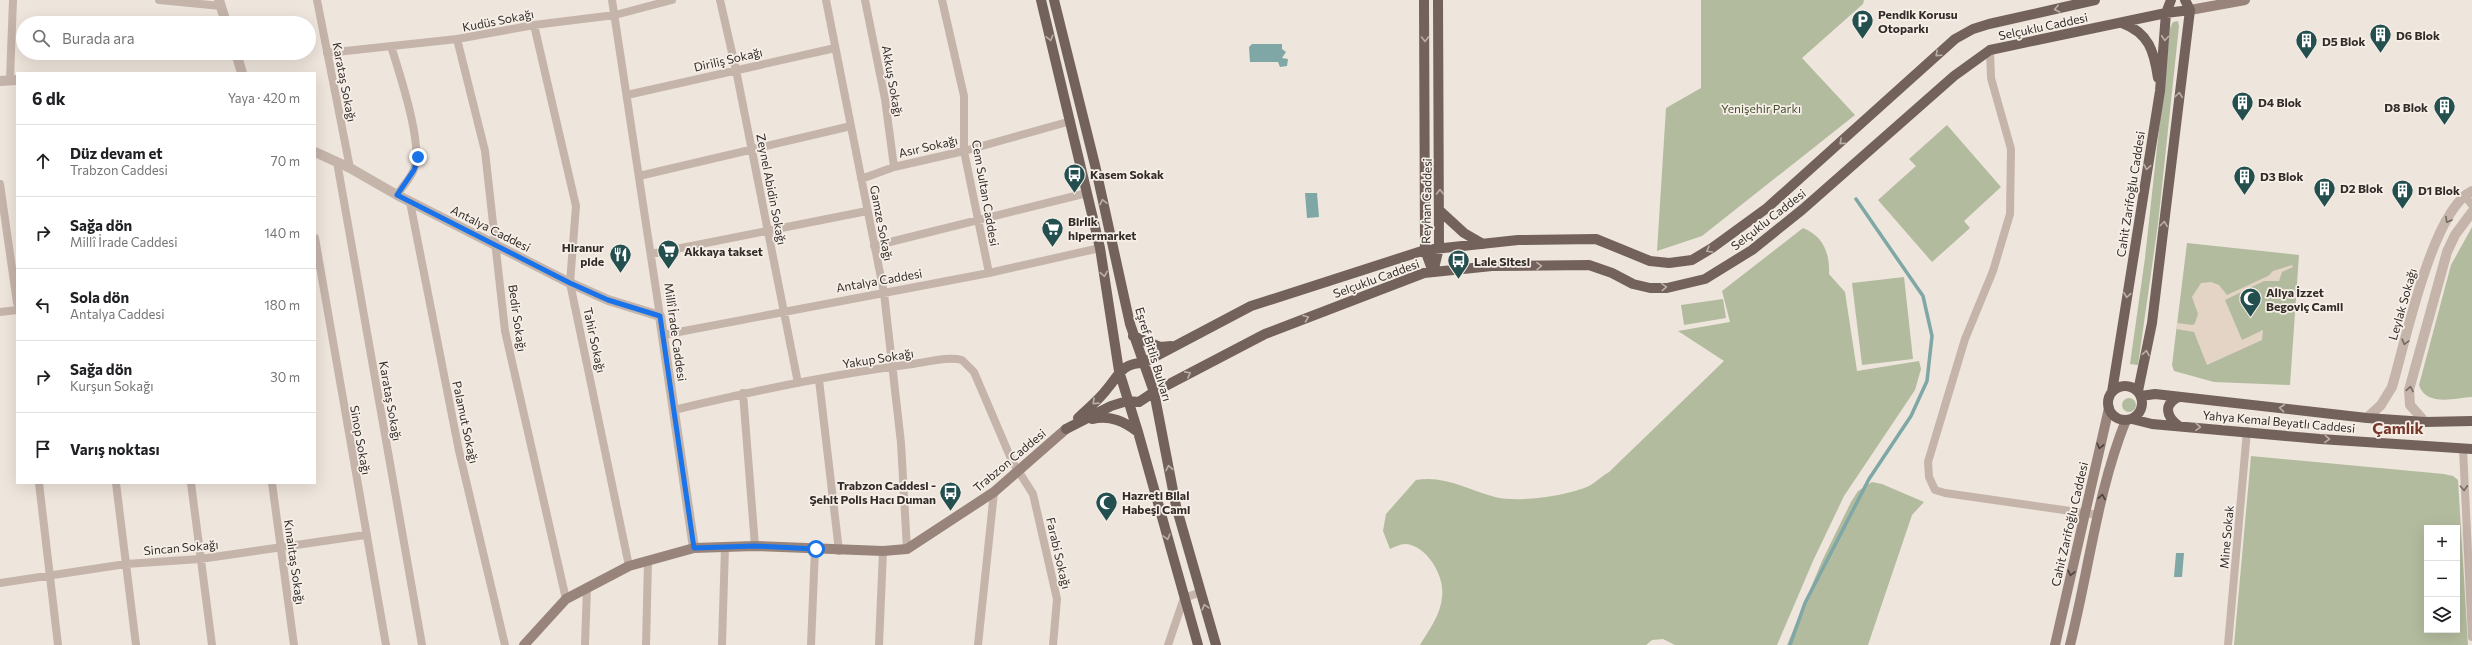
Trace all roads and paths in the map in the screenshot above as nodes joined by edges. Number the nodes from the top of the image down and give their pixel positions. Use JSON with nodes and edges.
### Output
{"nodes":[{"id":1,"x":13,"y":0,"type":"edge"},
{"id":2,"x":159,"y":0,"type":"edge"},
{"id":3,"x":317,"y":0,"type":"edge"},
{"id":4,"x":612,"y":0,"type":"edge"},
{"id":5,"x":672,"y":0,"type":"edge"},
{"id":6,"x":720,"y":0,"type":"edge"},
{"id":7,"x":826,"y":0,"type":"edge"},
{"id":8,"x":865,"y":0,"type":"edge"},
{"id":9,"x":942,"y":0,"type":"edge"},
{"id":10,"x":1041,"y":0,"type":"edge"},
{"id":11,"x":1054,"y":0,"type":"edge"},
{"id":12,"x":1424,"y":0,"type":"edge"},
{"id":13,"x":1438,"y":0,"type":"edge"},
{"id":14,"x":2095,"y":0,"type":"edge"},
{"id":15,"x":2171,"y":0,"type":"edge"},
{"id":16,"x":2185,"y":0,"type":"edge"},
{"id":17,"x":2245,"y":0,"type":"edge"},
{"id":18,"x":220,"y":3,"type":"edge"},
{"id":19,"x":2190,"y":10,"type":"junction"},
{"id":20,"x":2166,"y":13,"type":"junction"},
{"id":21,"x":615,"y":15,"type":"junction"},
{"id":22,"x":224,"y":16,"type":"edge"},
{"id":23,"x":2122,"y":23,"type":"junction"},
{"id":24,"x":534,"y":25,"type":"junction"},
{"id":25,"x":457,"y":39,"type":"junction"},
{"id":26,"x":391,"y":46,"type":"junction"},
{"id":27,"x":835,"y":48,"type":"junction"},
{"id":28,"x":1990,"y":50,"type":"junction"},
{"id":29,"x":327,"y":53,"type":"junction"},
{"id":30,"x":238,"y":60,"type":"edge"},
{"id":31,"x":736,"y":70,"type":"junction"},
{"id":32,"x":242,"y":72,"type":"edge"},
{"id":33,"x":9,"y":80,"type":"edge"},
{"id":34,"x":2160,"y":90,"type":"junction"},
{"id":35,"x":627,"y":95,"type":"junction"},
{"id":36,"x":1071,"y":120,"type":"junction"},
{"id":37,"x":851,"y":126,"type":"junction"},
{"id":38,"x":752,"y":150,"type":"junction"},
{"id":39,"x":964,"y":151,"type":"junction"},
{"id":40,"x":316,"y":152,"type":"edge"},
{"id":41,"x":337,"y":162,"type":"junction"},
{"id":42,"x":894,"y":167,"type":"junction"},
{"id":43,"x":350,"y":168,"type":"junction"},
{"id":44,"x":639,"y":176,"type":"junction"},
{"id":45,"x":861,"y":178,"type":"junction"},
{"id":46,"x":0,"y":184,"type":"edge"},
{"id":47,"x":1087,"y":193,"type":"junction"},
{"id":48,"x":2468,"y":193,"type":"edge"},
{"id":49,"x":397,"y":195,"type":"junction"},
{"id":50,"x":410,"y":202,"type":"junction"},
{"id":51,"x":2472,"y":205,"type":"edge"},
{"id":52,"x":867,"y":211,"type":"junction"},
{"id":53,"x":1440,"y":211,"type":"junction"},
{"id":54,"x":2472,"y":212,"type":"edge"},
{"id":55,"x":979,"y":222,"type":"junction"},
{"id":56,"x":768,"y":230,"type":"junction"},
{"id":57,"x":316,"y":244,"type":"edge"},
{"id":58,"x":1484,"y":244,"type":"junction"},
{"id":59,"x":497,"y":246,"type":"junction"},
{"id":60,"x":874,"y":246,"type":"junction"},
{"id":61,"x":1100,"y":248,"type":"junction"},
{"id":62,"x":1440,"y":248,"type":"junction"},
{"id":63,"x":1425,"y":250,"type":"junction"},
{"id":64,"x":651,"y":254,"type":"junction"},
{"id":65,"x":1433,"y":272,"type":"junction"},
{"id":66,"x":989,"y":273,"type":"junction"},
{"id":67,"x":570,"y":283,"type":"junction"},
{"id":68,"x":884,"y":293,"type":"junction"},
{"id":69,"x":16,"y":296,"type":"edge"},
{"id":70,"x":16,"y":310,"type":"edge"},
{"id":71,"x":785,"y":311,"type":"junction"},
{"id":72,"x":0,"y":312,"type":"edge"},
{"id":73,"x":660,"y":316,"type":"junction"},
{"id":74,"x":663,"y":335,"type":"junction"},
{"id":75,"x":1133,"y":336,"type":"junction"},
{"id":76,"x":1175,"y":346,"type":"junction"},
{"id":77,"x":1143,"y":363,"type":"junction"},
{"id":78,"x":894,"y":367,"type":"junction"},
{"id":79,"x":1118,"y":371,"type":"junction"},
{"id":80,"x":819,"y":380,"type":"junction"},
{"id":81,"x":798,"y":383,"type":"junction"},
{"id":82,"x":1154,"y":392,"type":"junction"},
{"id":83,"x":2112,"y":392,"type":"junction"},
{"id":84,"x":743,"y":393,"type":"junction"},
{"id":85,"x":2140,"y":394,"type":"junction"},
{"id":86,"x":2179,"y":397,"type":"junction"},
{"id":87,"x":1127,"y":401,"type":"junction"},
{"id":88,"x":2108,"y":408,"type":"junction"},
{"id":89,"x":674,"y":410,"type":"junction"},
{"id":90,"x":2367,"y":418,"type":"junction"},
{"id":91,"x":2129,"y":420,"type":"junction"},
{"id":92,"x":2472,"y":421,"type":"edge"},
{"id":93,"x":2425,"y":422,"type":"junction"},
{"id":94,"x":2179,"y":426,"type":"junction"},
{"id":95,"x":1066,"y":429,"type":"junction"},
{"id":96,"x":2247,"y":431,"type":"junction"},
{"id":97,"x":1138,"y":432,"type":"junction"},
{"id":98,"x":2468,"y":449,"type":"edge"},
{"id":99,"x":1019,"y":471,"type":"junction"},
{"id":100,"x":39,"y":484,"type":"edge"},
{"id":101,"x":116,"y":484,"type":"edge"},
{"id":102,"x":191,"y":484,"type":"edge"},
{"id":103,"x":272,"y":484,"type":"edge"},
{"id":104,"x":994,"y":492,"type":"junction"},
{"id":105,"x":2083,"y":514,"type":"junction"},
{"id":106,"x":2099,"y":515,"type":"junction"},
{"id":107,"x":365,"y":535,"type":"junction"},
{"id":108,"x":755,"y":546,"type":"junction"},
{"id":109,"x":725,"y":547,"type":"junction"},
{"id":110,"x":281,"y":548,"type":"junction"},
{"id":111,"x":694,"y":548,"type":"junction"},
{"id":112,"x":816,"y":549,"type":"junction"},
{"id":113,"x":906,"y":549,"type":"junction"},
{"id":114,"x":839,"y":551,"type":"junction"},
{"id":115,"x":883,"y":551,"type":"junction"},
{"id":116,"x":200,"y":559,"type":"junction"},
{"id":117,"x":648,"y":561,"type":"junction"},
{"id":118,"x":126,"y":564,"type":"junction"},
{"id":119,"x":630,"y":566,"type":"junction"},
{"id":120,"x":50,"y":576,"type":"junction"},
{"id":121,"x":0,"y":583,"type":"edge"},
{"id":122,"x":587,"y":587,"type":"junction"},
{"id":123,"x":1201,"y":592,"type":"junction"},
{"id":124,"x":1184,"y":598,"type":"junction"},
{"id":125,"x":566,"y":599,"type":"junction"},
{"id":126,"x":2472,"y":636,"type":"edge"},
{"id":127,"x":58,"y":645,"type":"edge"},
{"id":128,"x":136,"y":645,"type":"edge"},
{"id":129,"x":212,"y":645,"type":"edge"},
{"id":130,"x":294,"y":645,"type":"edge"},
{"id":131,"x":386,"y":645,"type":"edge"},
{"id":132,"x":422,"y":645,"type":"edge"},
{"id":133,"x":504,"y":645,"type":"edge"},
{"id":134,"x":524,"y":645,"type":"edge"},
{"id":135,"x":585,"y":645,"type":"edge"},
{"id":136,"x":646,"y":645,"type":"edge"},
{"id":137,"x":722,"y":645,"type":"edge"},
{"id":138,"x":811,"y":645,"type":"edge"},
{"id":139,"x":879,"y":645,"type":"edge"},
{"id":140,"x":978,"y":645,"type":"edge"},
{"id":141,"x":1052,"y":645,"type":"edge"},
{"id":142,"x":1168,"y":645,"type":"edge"},
{"id":143,"x":1198,"y":645,"type":"edge"},
{"id":144,"x":1216,"y":645,"type":"edge"},
{"id":145,"x":2055,"y":645,"type":"edge"},
{"id":146,"x":2070,"y":645,"type":"edge"},
{"id":147,"x":2228,"y":645,"type":"edge"}],
"edges":[{"from":1,"to":33,"type":"street"},
{"from":2,"to":18,"type":"street"},
{"from":3,"to":29,"type":"street","name":"Karataş Sokağı"},
{"from":4,"to":21,"type":"street","name":"Millî İrade Caddesi"},
{"from":5,"to":21,"type":"street","name":"Kudüs Sokağı"},
{"from":6,"to":31,"type":"street","name":"Zeynel Abidin Sokağı"},
{"from":7,"to":27,"type":"street","name":"Gamze Sokağı"},
{"from":8,"to":42,"type":"street","name":"Akkuş Sokağı"},
{"from":9,"to":39,"type":"street","name":"Cem Sultan Caddesi"},
{"from":10,"to":36,"type":"main road","one_way":true},
{"from":75,"to":11,"type":"main road","name":"Eşref Bitlis Bulvarı","one_way":true},
{"from":12,"to":63,"type":"main road","name":"Reyhan Caddesi","one_way":true},
{"from":53,"to":13,"type":"main road","name":"Reyhan Caddesi","one_way":true},
{"from":14,"to":58,"type":"main road","name":"Selçuklu Caddesi","one_way":true},
{"from":15,"to":20,"type":"main road","name":"Cahit Zarifoğlu Caddesi"},
{"from":16,"to":19,"type":"main road"},
{"from":17,"to":19,"type":"main road","name":"Selçuklu Caddesi"},
{"from":18,"to":22,"type":"street"},
{"from":19,"to":20,"type":"main road","name":"Selçuklu Caddesi"},
{"from":85,"to":19,"type":"main road","one_way":true},
{"from":20,"to":23,"type":"main road","name":"Selçuklu Caddesi"},
{"from":20,"to":34,"type":"main road","name":"Cahit Zarifoğlu Caddesi","one_way":true},
{"from":21,"to":24,"type":"street","name":"Kudüs Sokağı"},
{"from":21,"to":35,"type":"street","name":"Millî İrade Caddesi"},
{"from":23,"to":28,"type":"main road","name":"Selçuklu Caddesi"},
{"from":23,"to":34,"type":"main road"},
{"from":24,"to":25,"type":"street","name":"Kudüs Sokağı"},
{"from":24,"to":67,"type":"street","name":"Tahir Sokağı"},
{"from":25,"to":26,"type":"street","name":"Kudüs Sokağı"},
{"from":25,"to":59,"type":"street","name":"Bedir Sokağı"},
{"from":26,"to":29,"type":"street","name":"Kudüs Sokağı"},
{"from":26,"to":49,"type":"street"},
{"from":27,"to":31,"type":"street","name":"Diriliş Sokağı"},
{"from":27,"to":37,"type":"street","name":"Gamze Sokağı"},
{"from":65,"to":28,"type":"main road","name":"Selçuklu Caddesi","one_way":true},
{"from":28,"to":105,"type":"street"},
{"from":29,"to":43,"type":"street","name":"Karataş Sokağı"},
{"from":30,"to":32,"type":"street"},
{"from":31,"to":35,"type":"street","name":"Diriliş Sokağı"},
{"from":31,"to":38,"type":"street","name":"Zeynel Abidin Sokağı"},
{"from":34,"to":83,"type":"main road","name":"Cahit Zarifoğlu Caddesi","one_way":true},
{"from":35,"to":44,"type":"street","name":"Millî İrade Caddesi"},
{"from":36,"to":39,"type":"street","name":"Asır Sokağı"},
{"from":36,"to":47,"type":"main road"},
{"from":37,"to":38,"type":"street"},
{"from":37,"to":45,"type":"street","name":"Gamze Sokağı"},
{"from":38,"to":44,"type":"street"},
{"from":38,"to":56,"type":"street","name":"Zeynel Abidin Sokağı"},
{"from":39,"to":42,"type":"street","name":"Asır Sokağı"},
{"from":39,"to":55,"type":"street","name":"Cem Sultan Caddesi"},
{"from":40,"to":41,"type":"street","name":"Antalya Caddesi"},
{"from":41,"to":43,"type":"street","name":"Antalya Caddesi"},
{"from":41,"to":132,"type":"street","name":"Karataş Sokağı"},
{"from":42,"to":45,"type":"street","name":"Asır Sokağı"},
{"from":43,"to":49,"type":"street","name":"Antalya Caddesi"},
{"from":44,"to":64,"type":"street","name":"Millî İrade Caddesi"},
{"from":45,"to":52,"type":"street","name":"Gamze Sokağı"},
{"from":46,"to":69,"type":"street"},
{"from":47,"to":55,"type":"street"},
{"from":47,"to":61,"type":"main road"},
{"from":48,"to":51,"type":"street","name":"Leylak Sokağı"},
{"from":48,"to":90,"type":"street","name":"Leylak Sokağı","one_way":true},
{"from":49,"to":50,"type":"street","name":"Antalya Caddesi"},
{"from":50,"to":59,"type":"street","name":"Antalya Caddesi"},
{"from":50,"to":133,"type":"street","name":"Palamut Sokağı"},
{"from":52,"to":56,"type":"street"},
{"from":52,"to":60,"type":"street","name":"Gamze Sokağı"},
{"from":53,"to":58,"type":"main road"},
{"from":53,"to":62,"type":"main road","name":"Reyhan Caddesi"},
{"from":93,"to":54,"type":"street","one_way":true},
{"from":55,"to":60,"type":"street"},
{"from":55,"to":66,"type":"street","name":"Cem Sultan Caddesi"},
{"from":56,"to":64,"type":"street"},
{"from":56,"to":71,"type":"street","name":"Zeynel Abidin Sokağı"},
{"from":57,"to":107,"type":"street","name":"Sinop Sokağı"},
{"from":58,"to":62,"type":"main road","name":"Selçuklu Caddesi"},
{"from":59,"to":67,"type":"street","name":"Antalya Caddesi"},
{"from":59,"to":125,"type":"street","name":"Bedir Sokağı"},
{"from":60,"to":68,"type":"street","name":"Gamze Sokağı"},
{"from":61,"to":66,"type":"street","name":"Antalya Caddesi"},
{"from":61,"to":79,"type":"main road","one_way":true},
{"from":62,"to":63,"type":"main road","name":"Selçuklu Caddesi"},
{"from":62,"to":65,"type":"main road","name":"Reyhan Caddesi"},
{"from":63,"to":65,"type":"main road","name":"Reyhan Caddesi"},
{"from":63,"to":76,"type":"main road","name":"Selçuklu Caddesi"},
{"from":64,"to":73,"type":"street","name":"Millî İrade Caddesi"},
{"from":82,"to":65,"type":"main road","name":"Selçuklu Caddesi","one_way":true},
{"from":66,"to":68,"type":"street","name":"Antalya Caddesi"},
{"from":67,"to":73,"type":"street","name":"Antalya Caddesi"},
{"from":67,"to":119,"type":"street","name":"Tahir Sokağı"},
{"from":68,"to":71,"type":"street","name":"Antalya Caddesi"},
{"from":68,"to":78,"type":"street","name":"Gamze Sokağı"},
{"from":70,"to":72,"type":"street"},
{"from":71,"to":74,"type":"street","name":"Antalya Caddesi"},
{"from":71,"to":81,"type":"street","name":"Zeynel Abidin Sokağı"},
{"from":73,"to":74,"type":"street","name":"Millî İrade Caddesi"},
{"from":74,"to":89,"type":"street","name":"Millî İrade Caddesi"},
{"from":75,"to":76,"type":"main road"},
{"from":75,"to":77,"type":"main road","name":"Eşref Bitlis Bulvarı"},
{"from":76,"to":77,"type":"main road","name":"Selçuklu Caddesi"},
{"from":77,"to":79,"type":"main road","name":"Selçuklu Caddesi"},
{"from":77,"to":82,"type":"main road","name":"Eşref Bitlis Bulvarı"},
{"from":78,"to":80,"type":"street","name":"Yakup Sokağı"},
{"from":78,"to":99,"type":"street","name":"Yakup Sokağı"},
{"from":78,"to":113,"type":"street","name":"Gamze Sokağı"},
{"from":79,"to":87,"type":"main road"},
{"from":79,"to":95,"type":"main road","name":"Trabzon Caddesi","one_way":true},
{"from":80,"to":81,"type":"street","name":"Yakup Sokağı"},
{"from":80,"to":114,"type":"street"},
{"from":81,"to":84,"type":"street","name":"Yakup Sokağı"},
{"from":82,"to":87,"type":"main road","name":"Selçuklu Caddesi"},
{"from":123,"to":82,"type":"main road","name":"Eşref Bitlis Bulvarı","one_way":true},
{"from":83,"to":85,"type":"main road"},
{"from":83,"to":88,"type":"main road"},
{"from":84,"to":89,"type":"street","name":"Yakup Sokağı"},
{"from":84,"to":108,"type":"street"},
{"from":85,"to":86,"type":"main road","name":"Yahya Kemal Beyatlı Caddesi"},
{"from":85,"to":91,"type":"main road"},
{"from":90,"to":86,"type":"main road","name":"Yahya Kemal Beyatlı Caddesi","one_way":true},
{"from":86,"to":94,"type":"main road"},
{"from":87,"to":95,"type":"main road","name":"Selçuklu Caddesi"},
{"from":87,"to":97,"type":"main road"},
{"from":88,"to":91,"type":"main road"},
{"from":88,"to":105,"type":"main road","name":"Cahit Zarifoğlu Caddesi","one_way":true},
{"from":89,"to":111,"type":"street","name":"Millî İrade Caddesi"},
{"from":90,"to":93,"type":"main road","name":"Yahya Kemal Beyatlı Caddesi"},
{"from":91,"to":94,"type":"main road","name":"Yahya Kemal Beyatlı Caddesi"},
{"from":106,"to":91,"type":"main road","one_way":true},
{"from":92,"to":93,"type":"main road","name":"Yahya Kemal Beyatlı Caddesi"},
{"from":94,"to":96,"type":"main road","name":"Yahya Kemal Beyatlı Caddesi","one_way":true},
{"from":95,"to":97,"type":"main road"},
{"from":95,"to":99,"type":"main road","name":"Trabzon Caddesi"},
{"from":96,"to":98,"type":"main road","name":"Yahya Kemal Beyatlı Caddesi","one_way":true},
{"from":96,"to":147,"type":"street","name":"Mine Sokak"},
{"from":97,"to":124,"type":"main road","one_way":true},
{"from":98,"to":126,"type":"street","one_way":true},
{"from":99,"to":104,"type":"main road","name":"Trabzon Caddesi"},
{"from":99,"to":141,"type":"street","name":"Farabi Sokağı"},
{"from":100,"to":120,"type":"street"},
{"from":101,"to":118,"type":"street"},
{"from":102,"to":116,"type":"street"},
{"from":103,"to":110,"type":"street","name":"Kınalıtaş Sokağı"},
{"from":104,"to":113,"type":"main road","name":"Trabzon Caddesi"},
{"from":104,"to":140,"type":"street"},
{"from":105,"to":106,"type":"street"},
{"from":105,"to":145,"type":"main road","name":"Cahit Zarifoğlu Caddesi","one_way":true},
{"from":106,"to":146,"type":"main road"},
{"from":107,"to":110,"type":"street","name":"Sincan Sokağı"},
{"from":107,"to":131,"type":"street","name":"Sinop Sokağı"},
{"from":108,"to":109,"type":"main road","name":"Trabzon Caddesi"},
{"from":108,"to":112,"type":"main road","name":"Trabzon Caddesi"},
{"from":109,"to":111,"type":"main road","name":"Trabzon Caddesi"},
{"from":109,"to":137,"type":"street"},
{"from":110,"to":116,"type":"street","name":"Sincan Sokağı"},
{"from":110,"to":130,"type":"street","name":"Kınalıtaş Sokağı"},
{"from":111,"to":117,"type":"main road","name":"Trabzon Caddesi"},
{"from":112,"to":114,"type":"main road","name":"Trabzon Caddesi"},
{"from":112,"to":138,"type":"street"},
{"from":113,"to":115,"type":"main road","name":"Trabzon Caddesi"},
{"from":114,"to":115,"type":"main road","name":"Trabzon Caddesi"},
{"from":115,"to":139,"type":"street"},
{"from":116,"to":118,"type":"street","name":"Sincan Sokağı"},
{"from":116,"to":129,"type":"street"},
{"from":117,"to":119,"type":"main road","name":"Trabzon Caddesi"},
{"from":117,"to":136,"type":"street"},
{"from":118,"to":120,"type":"street","name":"Sincan Sokağı"},
{"from":118,"to":128,"type":"street"},
{"from":119,"to":122,"type":"main road","name":"Trabzon Caddesi"},
{"from":120,"to":121,"type":"street","name":"Sincan Sokağı"},
{"from":120,"to":127,"type":"street"},
{"from":122,"to":125,"type":"main road","name":"Trabzon Caddesi"},
{"from":122,"to":135,"type":"street"},
{"from":123,"to":124,"type":"street"},
{"from":144,"to":123,"type":"main road","name":"Eşref Bitlis Bulvarı","one_way":true},
{"from":124,"to":142,"type":"street"},
{"from":124,"to":143,"type":"main road"},
{"from":125,"to":134,"type":"main road","name":"Trabzon Caddesi"}]}
